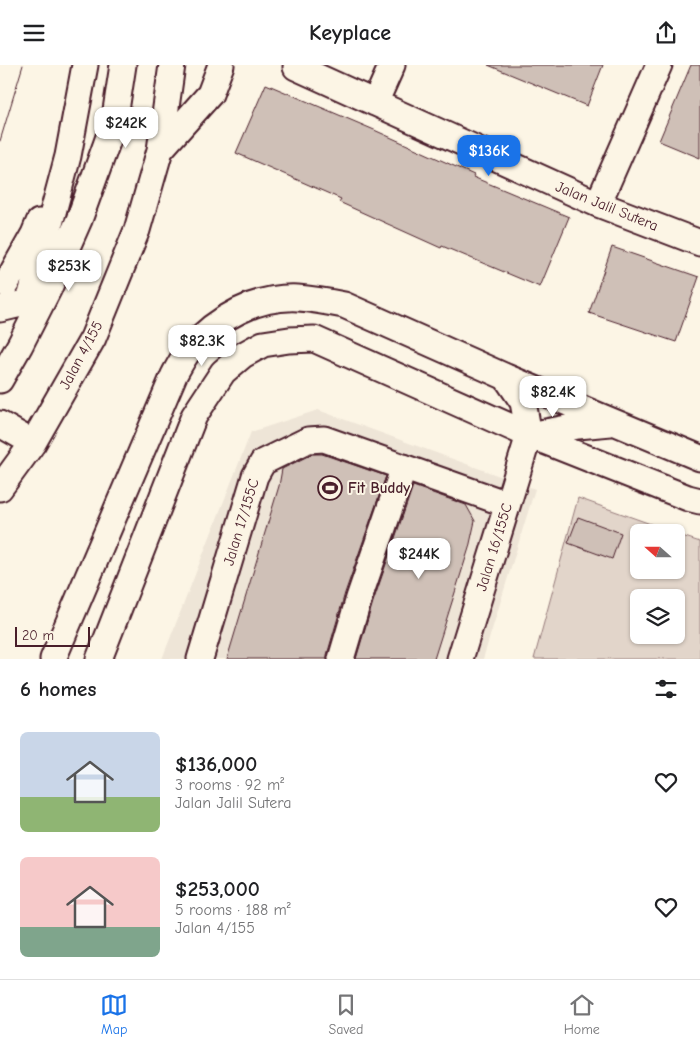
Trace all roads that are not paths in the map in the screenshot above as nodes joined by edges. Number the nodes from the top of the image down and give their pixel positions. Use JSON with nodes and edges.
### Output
{"nodes":[{"id":1,"x":123,"y":65,"type":"edge"},
{"id":2,"x":172,"y":65,"type":"edge"},
{"id":3,"x":220,"y":65,"type":"edge"},
{"id":4,"x":392,"y":65,"type":"edge"},
{"id":5,"x":659,"y":65,"type":"edge"},
{"id":6,"x":296,"y":67,"type":"dead end"},
{"id":7,"x":81,"y":70,"type":"edge"},
{"id":8,"x":375,"y":103,"type":"junction"},
{"id":9,"x":160,"y":150,"type":"junction"},
{"id":10,"x":68,"y":156,"type":"junction"},
{"id":11,"x":598,"y":204,"type":"junction"},
{"id":12,"x":700,"y":243,"type":"edge"},
{"id":13,"x":43,"y":280,"type":"junction"},
{"id":14,"x":3,"y":284,"type":"edge"},
{"id":15,"x":29,"y":302,"type":"junction"},
{"id":16,"x":0,"y":309,"type":"edge"},
{"id":17,"x":20,"y":345,"type":"junction"},
{"id":18,"x":506,"y":377,"type":"junction"},
{"id":19,"x":0,"y":380,"type":"edge"},
{"id":20,"x":614,"y":423,"type":"junction"},
{"id":21,"x":0,"y":424,"type":"edge"},
{"id":22,"x":529,"y":435,"type":"junction"},
{"id":23,"x":33,"y":443,"type":"junction"},
{"id":24,"x":700,"y":458,"type":"edge"},
{"id":25,"x":404,"y":467,"type":"junction"},
{"id":26,"x":2,"y":480,"type":"edge"},
{"id":27,"x":700,"y":501,"type":"edge"},
{"id":28,"x":506,"y":504,"type":"junction"},
{"id":29,"x":53,"y":659,"type":"edge"},
{"id":30,"x":99,"y":659,"type":"edge"},
{"id":31,"x":200,"y":659,"type":"edge"},
{"id":32,"x":341,"y":659,"type":"edge"},
{"id":33,"x":460,"y":659,"type":"edge"}],
"edges":[{"from":1,"to":13,"type":"street"},
{"from":2,"to":9,"type":"street","name":"Jalan 4/155"},
{"from":3,"to":9,"type":"street"},
{"from":4,"to":8,"type":"street"},
{"from":5,"to":11,"type":"street"},
{"from":6,"to":8,"type":"street","name":"Jalan Jalil Sutera"},
{"from":7,"to":10,"type":"street"},
{"from":8,"to":11,"type":"street","name":"Jalan Jalil Sutera"},
{"from":9,"to":23,"type":"street","name":"Jalan 4/155"},
{"from":10,"to":13,"type":"street"},
{"from":10,"to":14,"type":"street"},
{"from":11,"to":12,"type":"street","name":"Jalan Jalil Sutera"},
{"from":13,"to":14,"type":"street"},
{"from":13,"to":15,"type":"street"},
{"from":13,"to":17,"type":"street"},
{"from":15,"to":16,"type":"street"},
{"from":15,"to":17,"type":"street"},
{"from":17,"to":19,"type":"street"},
{"from":18,"to":20,"type":"street"},
{"from":18,"to":22,"type":"street"},
{"from":18,"to":29,"type":"street"},
{"from":20,"to":22,"type":"street"},
{"from":20,"to":24,"type":"street"},
{"from":21,"to":23,"type":"street"},
{"from":22,"to":27,"type":"street"},
{"from":22,"to":28,"type":"street","name":"Jalan 16/155C"},
{"from":22,"to":30,"type":"street"},
{"from":23,"to":26,"type":"street","name":"Jalan 4/155"},
{"from":25,"to":28,"type":"street","name":"Jalan 17/155C"},
{"from":25,"to":31,"type":"street","name":"Jalan 17/155C"},
{"from":25,"to":32,"type":"street"},
{"from":28,"to":33,"type":"street","name":"Jalan 16/155C"}]}
